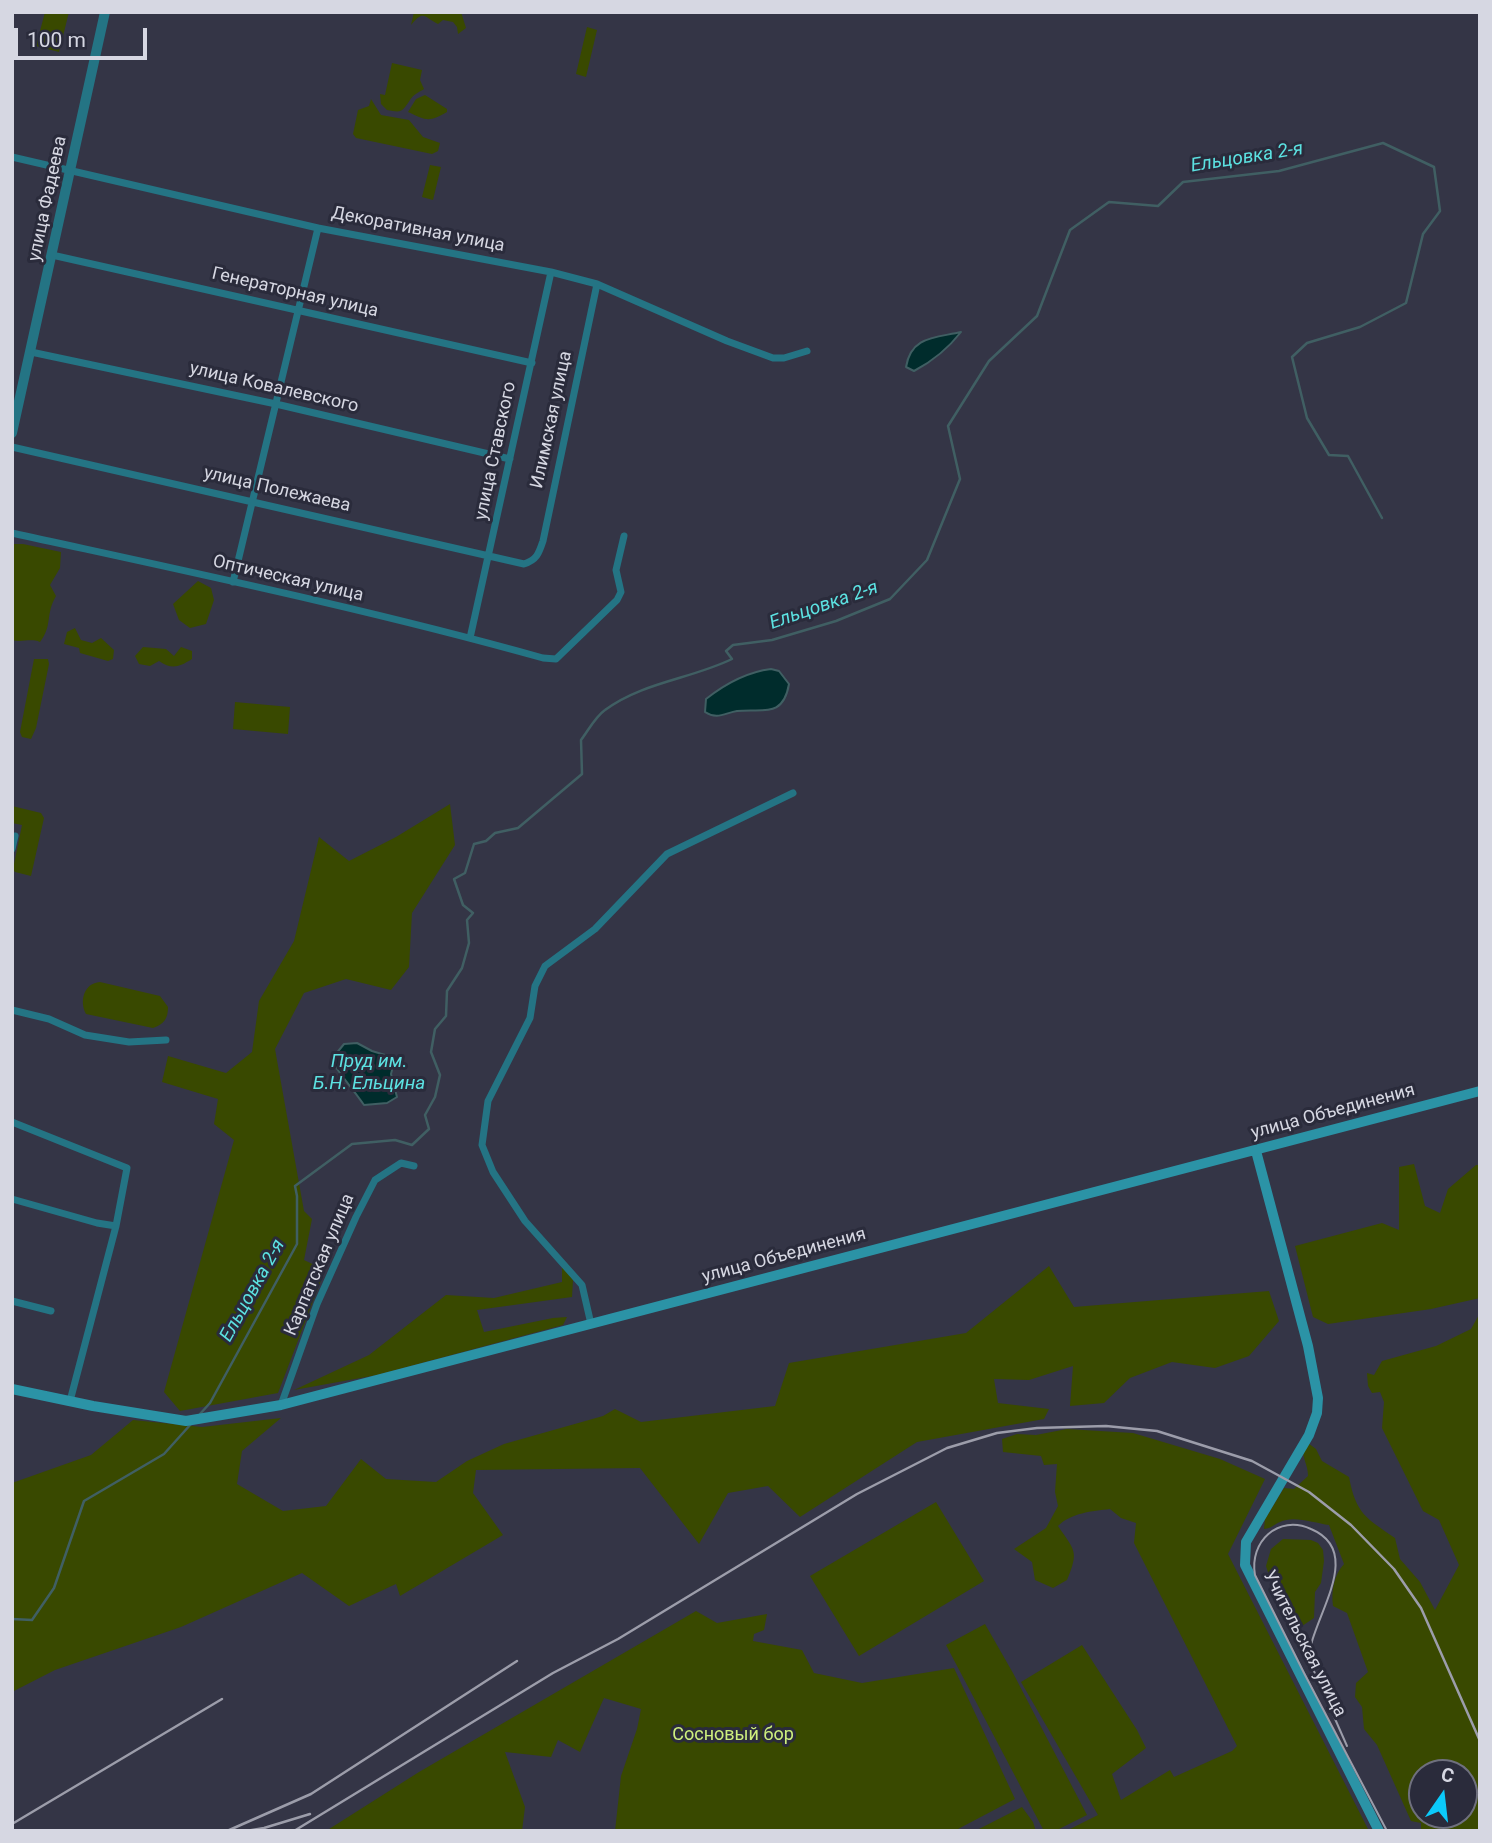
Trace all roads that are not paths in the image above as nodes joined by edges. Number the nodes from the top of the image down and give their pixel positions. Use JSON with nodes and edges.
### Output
{"nodes":[{"id":1,"x":105,"y":12,"type":"edge"},
{"id":2,"x":12,"y":157,"type":"edge"},
{"id":3,"x":71,"y":170,"type":"junction"},
{"id":4,"x":318,"y":228,"type":"junction"},
{"id":5,"x":52,"y":255,"type":"junction"},
{"id":6,"x":551,"y":272,"type":"junction"},
{"id":7,"x":597,"y":284,"type":"junction"},
{"id":8,"x":300,"y":310,"type":"junction"},
{"id":9,"x":807,"y":351,"type":"dead end"},
{"id":10,"x":31,"y":352,"type":"junction"},
{"id":11,"x":532,"y":363,"type":"junction"},
{"id":12,"x":276,"y":404,"type":"junction"},
{"id":13,"x":12,"y":433,"type":"edge"},
{"id":14,"x":12,"y":447,"type":"edge"},
{"id":15,"x":510,"y":459,"type":"junction"},
{"id":16,"x":252,"y":500,"type":"junction"},
{"id":17,"x":12,"y":533,"type":"edge"},
{"id":18,"x":624,"y":536,"type":"dead end"},
{"id":19,"x":490,"y":556,"type":"junction"},
{"id":20,"x":533,"y":561,"type":"joint"},
{"id":21,"x":233,"y":582,"type":"junction"},
{"id":22,"x":470,"y":638,"type":"junction"},
{"id":23,"x":793,"y":793,"type":"dead end"},
{"id":24,"x":15,"y":836,"type":"dead end"},
{"id":25,"x":12,"y":849,"type":"edge"},
{"id":26,"x":12,"y":1010,"type":"edge"},
{"id":27,"x":166,"y":1040,"type":"dead end"},
{"id":28,"x":1480,"y":1091,"type":"edge"},
{"id":29,"x":12,"y":1122,"type":"edge"},
{"id":30,"x":1256,"y":1151,"type":"junction"},
{"id":31,"x":414,"y":1167,"type":"dead end"},
{"id":32,"x":12,"y":1199,"type":"edge"},
{"id":33,"x":116,"y":1226,"type":"junction"},
{"id":34,"x":12,"y":1301,"type":"edge"},
{"id":35,"x":51,"y":1311,"type":"dead end"},
{"id":36,"x":591,"y":1324,"type":"junction"},
{"id":37,"x":12,"y":1389,"type":"edge"},
{"id":38,"x":70,"y":1401,"type":"junction"},
{"id":39,"x":281,"y":1405,"type":"junction"},
{"id":40,"x":1380,"y":1831,"type":"edge"}],
"edges":[{"from":1,"to":3,"type":"street","name":"улица Фадеева"},
{"from":2,"to":3,"type":"street","name":"Декоративная улица"},
{"from":3,"to":4,"type":"street","name":"Декоративная улица"},
{"from":3,"to":5,"type":"street","name":"улица Фадеева"},
{"from":4,"to":6,"type":"street","name":"Декоративная улица"},
{"from":4,"to":8,"type":"street"},
{"from":5,"to":8,"type":"street","name":"Генераторная улица"},
{"from":5,"to":10,"type":"street","name":"улица Фадеева"},
{"from":6,"to":7,"type":"street","name":"Декоративная улица"},
{"from":6,"to":11,"type":"street","name":"улица Ставского"},
{"from":7,"to":9,"type":"street","name":"Декоративная улица"},
{"from":7,"to":20,"type":"street","name":"Илимская улица"},
{"from":8,"to":11,"type":"street","name":"Генераторная улица"},
{"from":8,"to":12,"type":"street"},
{"from":10,"to":12,"type":"street","name":"улица Ковалевского"},
{"from":10,"to":13,"type":"street","name":"улица Фадеева"},
{"from":11,"to":15,"type":"street","name":"улица Ставского"},
{"from":12,"to":15,"type":"street","name":"улица Ковалевского"},
{"from":12,"to":16,"type":"street"},
{"from":14,"to":16,"type":"street","name":"улица Полежаева"},
{"from":15,"to":19,"type":"street","name":"улица Ставского"},
{"from":16,"to":19,"type":"street","name":"улица Полежаева"},
{"from":16,"to":21,"type":"street"},
{"from":17,"to":21,"type":"street","name":"Оптическая улица"},
{"from":18,"to":22,"type":"street","name":"Оптическая улица"},
{"from":19,"to":20,"type":"street","name":"улица Полежаева"},
{"from":19,"to":22,"type":"street","name":"улица Ставского"},
{"from":21,"to":22,"type":"street","name":"Оптическая улица"},
{"from":23,"to":36,"type":"street"},
{"from":24,"to":25,"type":"street"},
{"from":26,"to":27,"type":"street"},
{"from":28,"to":30,"type":"main road","name":"улица Объединения"},
{"from":29,"to":33,"type":"street"},
{"from":30,"to":36,"type":"main road","name":"улица Объединения"},
{"from":30,"to":40,"type":"main road","name":"Учительская улица"},
{"from":31,"to":39,"type":"street","name":"Карпатская улица"},
{"from":32,"to":33,"type":"street"},
{"from":33,"to":38,"type":"street"},
{"from":34,"to":35,"type":"street"},
{"from":36,"to":39,"type":"main road","name":"улица Объединения"},
{"from":37,"to":38,"type":"main road","name":"улица Объединения"},
{"from":38,"to":39,"type":"main road","name":"улица Объединения"}]}
